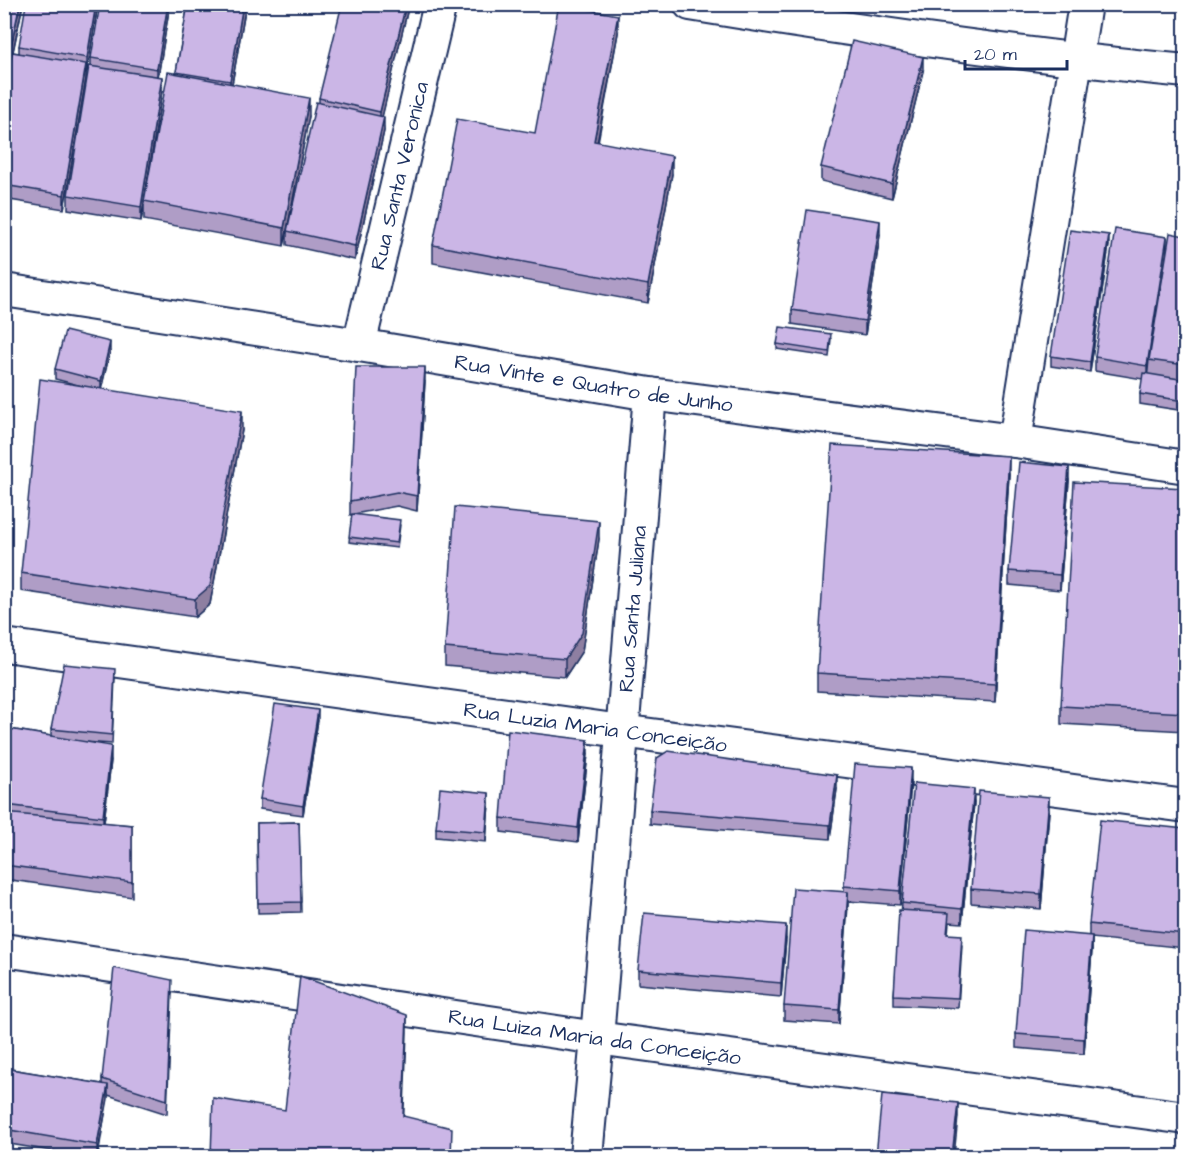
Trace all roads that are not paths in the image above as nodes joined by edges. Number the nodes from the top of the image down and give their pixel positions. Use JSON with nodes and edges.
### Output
{"nodes":[{"id":1,"x":440,"y":4,"type":"edge"},
{"id":2,"x":690,"y":4,"type":"edge"},
{"id":3,"x":1085,"y":4,"type":"edge"},
{"id":4,"x":1076,"y":60,"type":"junction"},
{"id":5,"x":1185,"y":71,"type":"edge"},
{"id":6,"x":4,"y":290,"type":"edge"},
{"id":7,"x":359,"y":345,"type":"junction"},
{"id":8,"x":650,"y":394,"type":"junction"},
{"id":9,"x":1015,"y":441,"type":"junction"},
{"id":10,"x":1185,"y":467,"type":"edge"},
{"id":11,"x":4,"y":645,"type":"edge"},
{"id":12,"x":621,"y":731,"type":"junction"},
{"id":13,"x":1185,"y":806,"type":"edge"},
{"id":14,"x":4,"y":950,"type":"edge"},
{"id":15,"x":597,"y":1038,"type":"junction"},
{"id":16,"x":1185,"y":1118,"type":"edge"},
{"id":17,"x":586,"y":1156,"type":"edge"}],
"edges":[{"from":1,"to":7,"type":"street","name":"Rua Santa Veronica"},
{"from":2,"to":4,"type":"street"},
{"from":3,"to":4,"type":"street"},
{"from":4,"to":5,"type":"street"},
{"from":4,"to":9,"type":"street"},
{"from":6,"to":7,"type":"street","name":"Rua Vinte e Quatro de Junho"},
{"from":7,"to":8,"type":"street","name":"Rua Vinte e Quatro de Junho"},
{"from":8,"to":9,"type":"street","name":"Rua Vinte e Quatro de Junho"},
{"from":8,"to":12,"type":"street","name":"Rua Santa Juliana"},
{"from":9,"to":10,"type":"street","name":"Rua Vinte e Quatro de Junho"},
{"from":11,"to":12,"type":"street","name":"Rua Luzia Maria Conceição"},
{"from":12,"to":13,"type":"street","name":"Rua Luzia Maria Conceição"},
{"from":12,"to":15,"type":"street","name":"Rua Santa Juliana"},
{"from":14,"to":15,"type":"street","name":"Rua Luiza Maria da Conceição"},
{"from":15,"to":16,"type":"street","name":"Rua Luiza Maria da Conceição"},
{"from":15,"to":17,"type":"street","name":"Rua Santa Juliana"}]}
